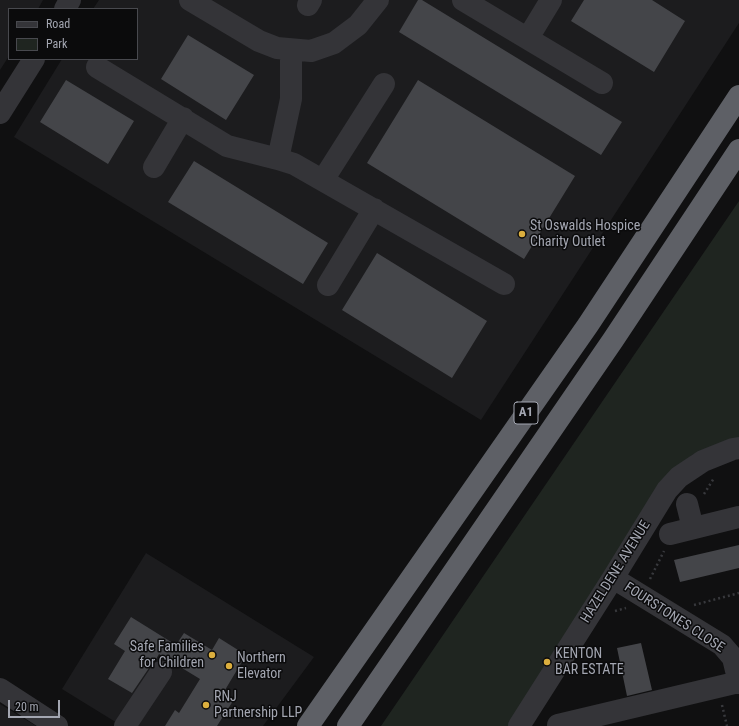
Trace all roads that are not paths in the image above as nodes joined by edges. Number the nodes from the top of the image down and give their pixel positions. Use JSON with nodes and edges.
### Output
{"nodes":[{"id":1,"x":190,"y":0,"type":"edge"},
{"id":2,"x":378,"y":0,"type":"edge"},
{"id":3,"x":463,"y":0,"type":"edge"},
{"id":4,"x":551,"y":0,"type":"edge"},
{"id":5,"x":528,"y":38,"type":"junction"},
{"id":6,"x":291,"y":50,"type":"junction"},
{"id":7,"x":33,"y":60,"type":"edge"},
{"id":8,"x":97,"y":67,"type":"dead end"},
{"id":9,"x":602,"y":83,"type":"dead end"},
{"id":10,"x":384,"y":84,"type":"dead end"},
{"id":11,"x":739,"y":96,"type":"edge"},
{"id":12,"x":0,"y":113,"type":"edge"},
{"id":13,"x":183,"y":118,"type":"junction"},
{"id":14,"x":739,"y":150,"type":"edge"},
{"id":15,"x":278,"y":158,"type":"junction"},
{"id":16,"x":154,"y":167,"type":"dead end"},
{"id":17,"x":323,"y":180,"type":"junction"},
{"id":18,"x":374,"y":209,"type":"junction"},
{"id":19,"x":504,"y":284,"type":"dead end"},
{"id":20,"x":328,"y":285,"type":"dead end"},
{"id":21,"x":739,"y":448,"type":"edge"},
{"id":22,"x":687,"y":504,"type":"dead end"},
{"id":23,"x":739,"y":517,"type":"edge"},
{"id":24,"x":694,"y":528,"type":"junction"},
{"id":25,"x":670,"y":534,"type":"road end"},
{"id":26,"x":613,"y":578,"type":"junction"},
{"id":27,"x":161,"y":672,"type":"dead end"},
{"id":28,"x":739,"y":683,"type":"edge"},
{"id":29,"x":0,"y":689,"type":"edge"},
{"id":30,"x":558,"y":725,"type":"dead end"},
{"id":31,"x":57,"y":726,"type":"edge"},
{"id":32,"x":125,"y":726,"type":"edge"},
{"id":33,"x":308,"y":726,"type":"edge"},
{"id":34,"x":348,"y":726,"type":"edge"},
{"id":35,"x":519,"y":726,"type":"edge"}],
"edges":[{"from":1,"to":6,"type":"street"},
{"from":2,"to":6,"type":"street"},
{"from":3,"to":5,"type":"street"},
{"from":4,"to":5,"type":"street"},
{"from":5,"to":9,"type":"street"},
{"from":6,"to":15,"type":"street"},
{"from":7,"to":12,"type":"street"},
{"from":8,"to":13,"type":"street"},
{"from":10,"to":17,"type":"street"},
{"from":11,"to":33,"type":"highway","number":"A1"},
{"from":13,"to":15,"type":"street"},
{"from":13,"to":16,"type":"street"},
{"from":14,"to":34,"type":"highway","number":"A1"},
{"from":15,"to":17,"type":"street"},
{"from":17,"to":18,"type":"street"},
{"from":18,"to":19,"type":"street"},
{"from":18,"to":20,"type":"street"},
{"from":21,"to":26,"type":"street","name":"HAZELDENE AVENUE"},
{"from":22,"to":24,"type":"street"},
{"from":23,"to":24,"type":"street"},
{"from":24,"to":25,"type":"street"},
{"from":26,"to":28,"type":"street","name":"FOURSTONES CLOSE"},
{"from":26,"to":35,"type":"street","name":"HAZELDENE AVENUE"},
{"from":27,"to":32,"type":"street"},
{"from":28,"to":30,"type":"street"},
{"from":29,"to":31,"type":"street"}]}
